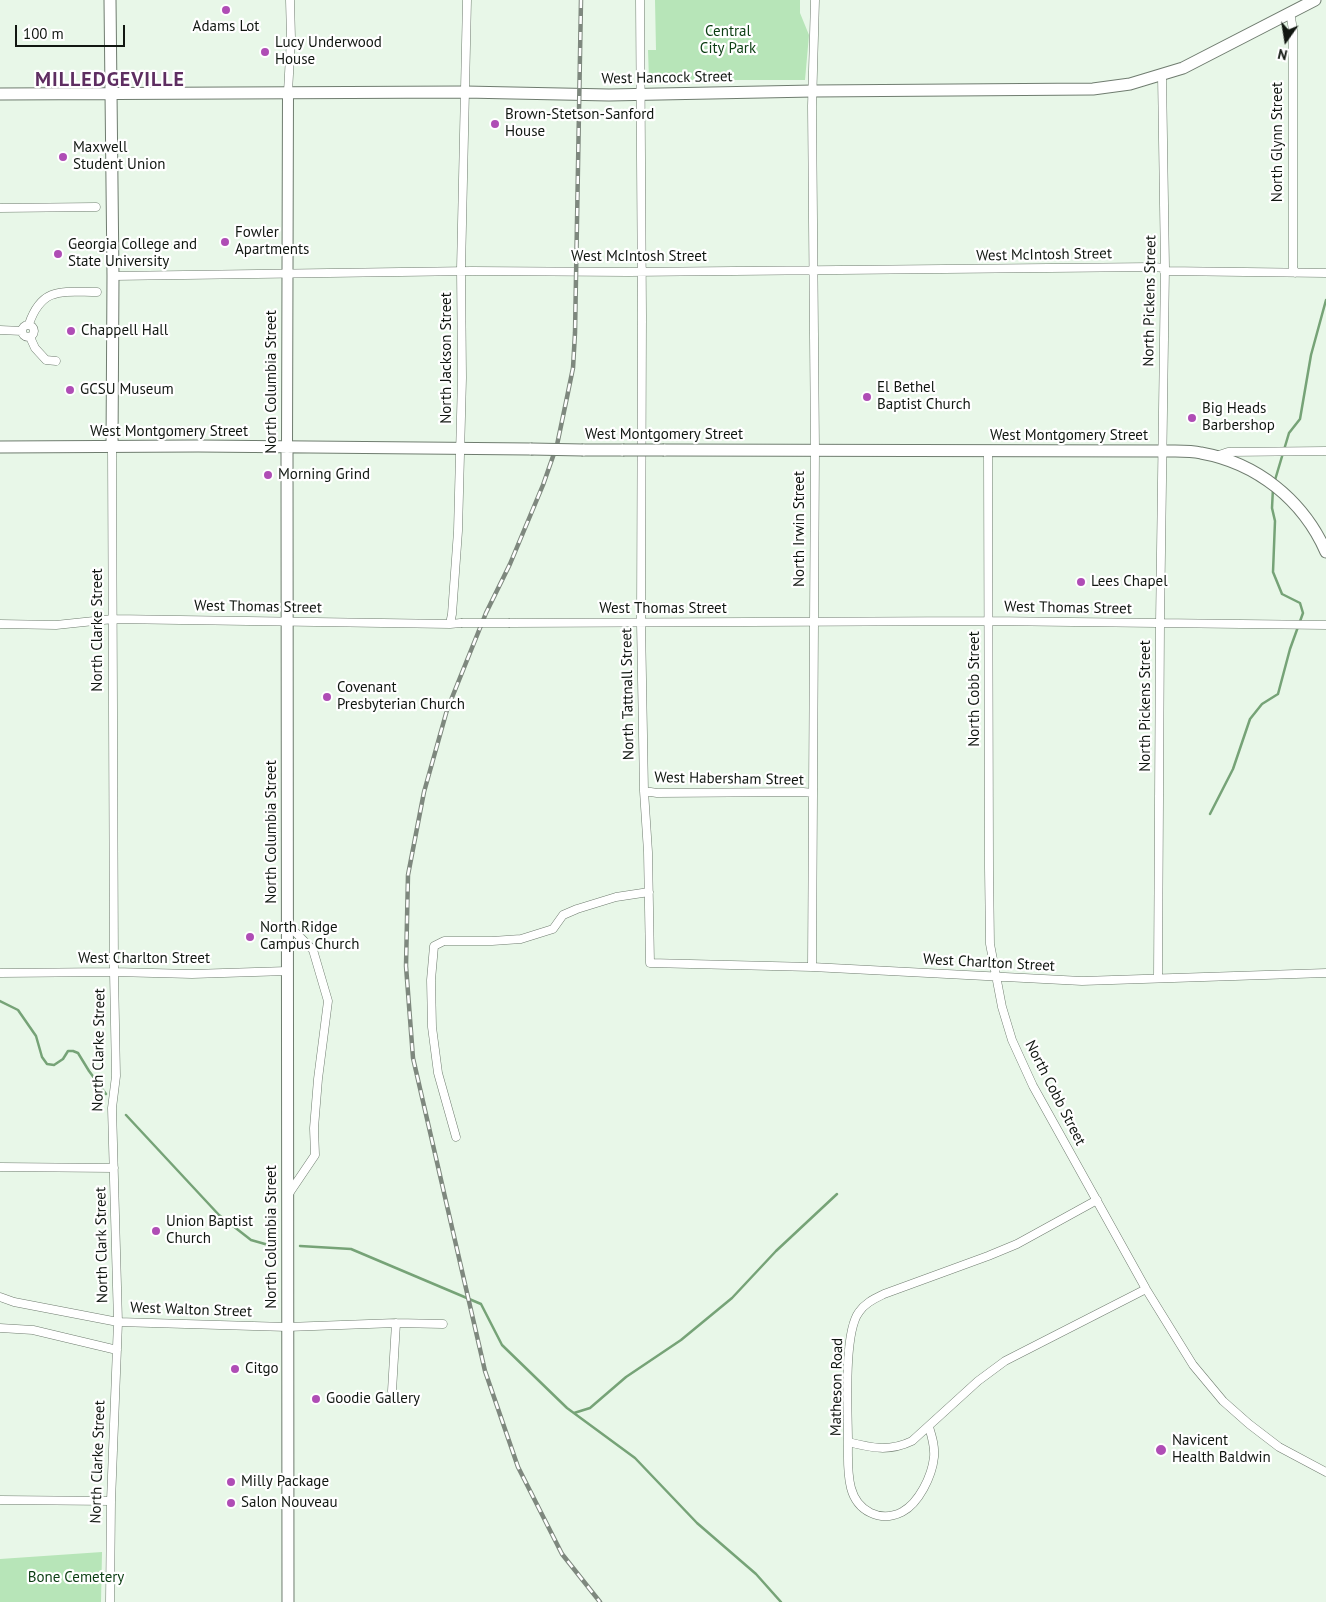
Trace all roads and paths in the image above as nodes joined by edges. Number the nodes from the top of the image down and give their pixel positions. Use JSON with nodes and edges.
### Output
{"nodes":[{"id":1,"x":110,"y":0,"type":"edge"},
{"id":2,"x":290,"y":0,"type":"edge"},
{"id":3,"x":467,"y":0,"type":"edge"},
{"id":4,"x":640,"y":0,"type":"edge"},
{"id":5,"x":815,"y":0,"type":"edge"},
{"id":6,"x":1315,"y":0,"type":"edge"},
{"id":7,"x":1290,"y":12,"type":"junction"},
{"id":8,"x":1162,"y":75,"type":"junction"},
{"id":9,"x":813,"y":91,"type":"junction"},
{"id":10,"x":288,"y":92,"type":"junction"},
{"id":11,"x":464,"y":92,"type":"junction"},
{"id":12,"x":111,"y":93,"type":"junction"},
{"id":13,"x":0,"y":94,"type":"edge"},
{"id":14,"x":640,"y":94,"type":"junction"},
{"id":15,"x":0,"y":208,"type":"edge"},
{"id":16,"x":96,"y":208,"type":"dead end"},
{"id":17,"x":1165,"y":269,"type":"junction"},
{"id":18,"x":814,"y":270,"type":"junction"},
{"id":19,"x":641,"y":271,"type":"junction"},
{"id":20,"x":461,"y":272,"type":"junction"},
{"id":21,"x":287,"y":273,"type":"junction"},
{"id":22,"x":1295,"y":273,"type":"junction"},
{"id":23,"x":1326,"y":273,"type":"edge"},
{"id":24,"x":113,"y":276,"type":"junction"},
{"id":25,"x":97,"y":292,"type":"dead end"},
{"id":26,"x":29,"y":324,"type":"junction"},
{"id":27,"x":0,"y":330,"type":"edge"},
{"id":28,"x":22,"y":330,"type":"junction"},
{"id":29,"x":30,"y":337,"type":"junction"},
{"id":30,"x":56,"y":362,"type":"dead end"},
{"id":31,"x":112,"y":446,"type":"junction"},
{"id":32,"x":0,"y":447,"type":"edge"},
{"id":33,"x":287,"y":448,"type":"junction"},
{"id":34,"x":459,"y":448,"type":"junction"},
{"id":35,"x":814,"y":450,"type":"junction"},
{"id":36,"x":988,"y":451,"type":"junction"},
{"id":37,"x":1163,"y":451,"type":"junction"},
{"id":38,"x":1326,"y":451,"type":"edge"},
{"id":39,"x":1216,"y":456,"type":"junction"},
{"id":40,"x":1326,"y":552,"type":"edge"},
{"id":41,"x":113,"y":619,"type":"junction"},
{"id":42,"x":988,"y":621,"type":"junction"},
{"id":43,"x":287,"y":622,"type":"junction"},
{"id":44,"x":640,"y":623,"type":"junction"},
{"id":45,"x":814,"y":623,"type":"junction"},
{"id":46,"x":0,"y":624,"type":"edge"},
{"id":47,"x":450,"y":624,"type":"junction"},
{"id":48,"x":1160,"y":624,"type":"junction"},
{"id":49,"x":1326,"y":625,"type":"edge"},
{"id":50,"x":644,"y":791,"type":"junction"},
{"id":51,"x":813,"y":794,"type":"junction"},
{"id":52,"x":649,"y":892,"type":"junction"},
{"id":53,"x":287,"y":924,"type":"junction"},
{"id":54,"x":650,"y":963,"type":"joint"},
{"id":55,"x":812,"y":967,"type":"junction"},
{"id":56,"x":287,"y":971,"type":"junction"},
{"id":57,"x":114,"y":972,"type":"junction"},
{"id":58,"x":0,"y":973,"type":"edge"},
{"id":59,"x":1326,"y":973,"type":"edge"},
{"id":60,"x":996,"y":977,"type":"junction"},
{"id":61,"x":1158,"y":978,"type":"junction"},
{"id":62,"x":456,"y":1137,"type":"dead end"},
{"id":63,"x":0,"y":1167,"type":"edge"},
{"id":64,"x":114,"y":1168,"type":"junction"},
{"id":65,"x":287,"y":1197,"type":"junction"},
{"id":66,"x":1097,"y":1200,"type":"junction"},
{"id":67,"x":1146,"y":1289,"type":"junction"},
{"id":68,"x":0,"y":1297,"type":"edge"},
{"id":69,"x":118,"y":1322,"type":"junction"},
{"id":70,"x":396,"y":1323,"type":"junction"},
{"id":71,"x":443,"y":1324,"type":"dead end"},
{"id":72,"x":287,"y":1327,"type":"junction"},
{"id":73,"x":0,"y":1328,"type":"edge"},
{"id":74,"x":117,"y":1350,"type":"junction"},
{"id":75,"x":392,"y":1391,"type":"dead end"},
{"id":76,"x":929,"y":1427,"type":"junction"},
{"id":77,"x":848,"y":1442,"type":"junction"},
{"id":78,"x":1326,"y":1472,"type":"edge"},
{"id":79,"x":0,"y":1500,"type":"edge"},
{"id":80,"x":111,"y":1501,"type":"junction"},
{"id":81,"x":110,"y":1602,"type":"edge"},
{"id":82,"x":288,"y":1602,"type":"edge"}],
"edges":[{"from":1,"to":12,"type":"main road","name":"North Clarke Street"},
{"from":2,"to":10,"type":"street"},
{"from":3,"to":11,"type":"street","name":"North Jackson Street"},
{"from":4,"to":14,"type":"street","name":"North Tattnall Street"},
{"from":5,"to":9,"type":"street","name":"North Irwin Street"},
{"from":6,"to":7,"type":"main road","name":"West Hancock Street"},
{"from":7,"to":8,"type":"main road","name":"West Hancock Street"},
{"from":7,"to":22,"type":"street","name":"North Glynn Street"},
{"from":8,"to":9,"type":"main road","name":"West Hancock Street"},
{"from":8,"to":17,"type":"street","name":"North Pickens Street"},
{"from":9,"to":14,"type":"main road","name":"West Hancock Street"},
{"from":9,"to":18,"type":"street","name":"North Irwin Street"},
{"from":10,"to":11,"type":"main road","name":"West Hancock Street"},
{"from":10,"to":12,"type":"main road","name":"West Hancock Street"},
{"from":10,"to":21,"type":"street","name":"North Columbia Street"},
{"from":11,"to":14,"type":"main road","name":"West Hancock Street"},
{"from":11,"to":20,"type":"street","name":"North Jackson Street"},
{"from":12,"to":13,"type":"main road","name":"West Hancock Street"},
{"from":12,"to":24,"type":"main road","name":"North Clarke Street"},
{"from":14,"to":19,"type":"street","name":"North Tattnall Street"},
{"from":15,"to":16,"type":"street"},
{"from":17,"to":18,"type":"street","name":"West McIntosh Street"},
{"from":17,"to":22,"type":"street","name":"West McIntosh Street"},
{"from":17,"to":37,"type":"street","name":"North Pickens Street"},
{"from":18,"to":19,"type":"street","name":"West McIntosh Street"},
{"from":18,"to":35,"type":"street","name":"North Irwin Street"},
{"from":19,"to":20,"type":"street","name":"West McIntosh Street"},
{"from":19,"to":44,"type":"street","name":"North Tattnall Street"},
{"from":20,"to":21,"type":"street","name":"West McIntosh Street"},
{"from":20,"to":34,"type":"street","name":"North Jackson Street"},
{"from":21,"to":24,"type":"street","name":"West McIntosh Street"},
{"from":21,"to":33,"type":"street","name":"North Columbia Street"},
{"from":22,"to":23,"type":"street","name":"West McIntosh Street"},
{"from":24,"to":31,"type":"main road","name":"North Clarke Street"},
{"from":25,"to":26,"type":"street"},
{"from":26,"to":28,"type":"street"},
{"from":26,"to":29,"type":"street"},
{"from":27,"to":28,"type":"street"},
{"from":28,"to":29,"type":"street"},
{"from":29,"to":30,"type":"street"},
{"from":31,"to":32,"type":"main road","name":"West Montgomery Street"},
{"from":31,"to":33,"type":"main road","name":"West Montgomery Street"},
{"from":31,"to":41,"type":"street","name":"North Clarke Street"},
{"from":33,"to":34,"type":"main road","name":"West Montgomery Street"},
{"from":33,"to":43,"type":"main road","name":"North Columbia Street"},
{"from":34,"to":35,"type":"main road","name":"West Montgomery Street","bridge":true},
{"from":34,"to":47,"type":"street","name":"North Jackson Street"},
{"from":35,"to":36,"type":"main road","name":"West Montgomery Street"},
{"from":35,"to":45,"type":"street","name":"North Irwin Street"},
{"from":36,"to":37,"type":"main road","name":"West Montgomery Street"},
{"from":36,"to":42,"type":"street","name":"North Cobb Street"},
{"from":37,"to":39,"type":"main road","name":"West Montgomery Street"},
{"from":37,"to":48,"type":"street","name":"North Pickens Street"},
{"from":38,"to":39,"type":"street","name":"West Montgomery Street"},
{"from":39,"to":40,"type":"main road"},
{"from":41,"to":43,"type":"street","name":"West Thomas Street"},
{"from":41,"to":46,"type":"street","name":"West Thomas Street"},
{"from":41,"to":57,"type":"street","name":"North Clarke Street"},
{"from":42,"to":45,"type":"street","name":"West Thomas Street"},
{"from":42,"to":48,"type":"street","name":"West Thomas Street"},
{"from":42,"to":60,"type":"street","name":"North Cobb Street"},
{"from":43,"to":47,"type":"street","name":"West Thomas Street"},
{"from":43,"to":53,"type":"main road","name":"North Columbia Street"},
{"from":44,"to":45,"type":"street","name":"West Thomas Street"},
{"from":44,"to":47,"type":"street","name":"West Thomas Street","bridge":true},
{"from":44,"to":50,"type":"street","name":"North Tattnall Street"},
{"from":45,"to":51,"type":"street","name":"North Irwin Street"},
{"from":48,"to":49,"type":"street","name":"West Thomas Street"},
{"from":48,"to":61,"type":"street","name":"North Pickens Street"},
{"from":50,"to":51,"type":"street","name":"West Habersham Street"},
{"from":50,"to":52,"type":"street","name":"North Tattnall Street"},
{"from":51,"to":55,"type":"street","name":"North Irwin Street"},
{"from":52,"to":54,"type":"street","name":"North Tattnall Street"},
{"from":52,"to":62,"type":"street"},
{"from":53,"to":56,"type":"main road","name":"North Columbia Street"},
{"from":53,"to":65,"type":"street"},
{"from":54,"to":55,"type":"street","name":"West Charlton Street"},
{"from":55,"to":60,"type":"street","name":"West Charlton Street"},
{"from":56,"to":57,"type":"street","name":"West Charlton Street"},
{"from":56,"to":65,"type":"main road","name":"North Columbia Street"},
{"from":57,"to":58,"type":"street","name":"West Charlton Street"},
{"from":57,"to":64,"type":"street","name":"North Clarke Street"},
{"from":59,"to":61,"type":"street","name":"West Charlton Street"},
{"from":60,"to":61,"type":"street","name":"West Charlton Street"},
{"from":60,"to":66,"type":"street","name":"North Cobb Street"},
{"from":63,"to":64,"type":"street"},
{"from":64,"to":69,"type":"street","name":"North Clark Street"},
{"from":65,"to":72,"type":"main road","name":"North Columbia Street"},
{"from":66,"to":67,"type":"street","name":"North Cobb Street"},
{"from":66,"to":77,"type":"street","name":"Matheson Road"},
{"from":67,"to":76,"type":"street","name":"Matheson Road"},
{"from":67,"to":78,"type":"street","name":"North Cobb Street"},
{"from":68,"to":69,"type":"street","name":"West Walton Street"},
{"from":69,"to":72,"type":"street","name":"West Walton Street"},
{"from":69,"to":74,"type":"street","name":"North Clarke Street"},
{"from":70,"to":71,"type":"street","name":"West Walton Street"},
{"from":70,"to":72,"type":"street","name":"West Walton Street"},
{"from":70,"to":75,"type":"street"},
{"from":72,"to":82,"type":"main road","name":"North Columbia Street"},
{"from":73,"to":74,"type":"street"},
{"from":74,"to":80,"type":"street","name":"North Clarke Street"},
{"from":76,"to":77,"type":"street","name":"Matheson Road"},
{"from":76,"to":77,"type":"street"},
{"from":79,"to":80,"type":"street"},
{"from":80,"to":81,"type":"street","name":"North Clarke Street"}]}
